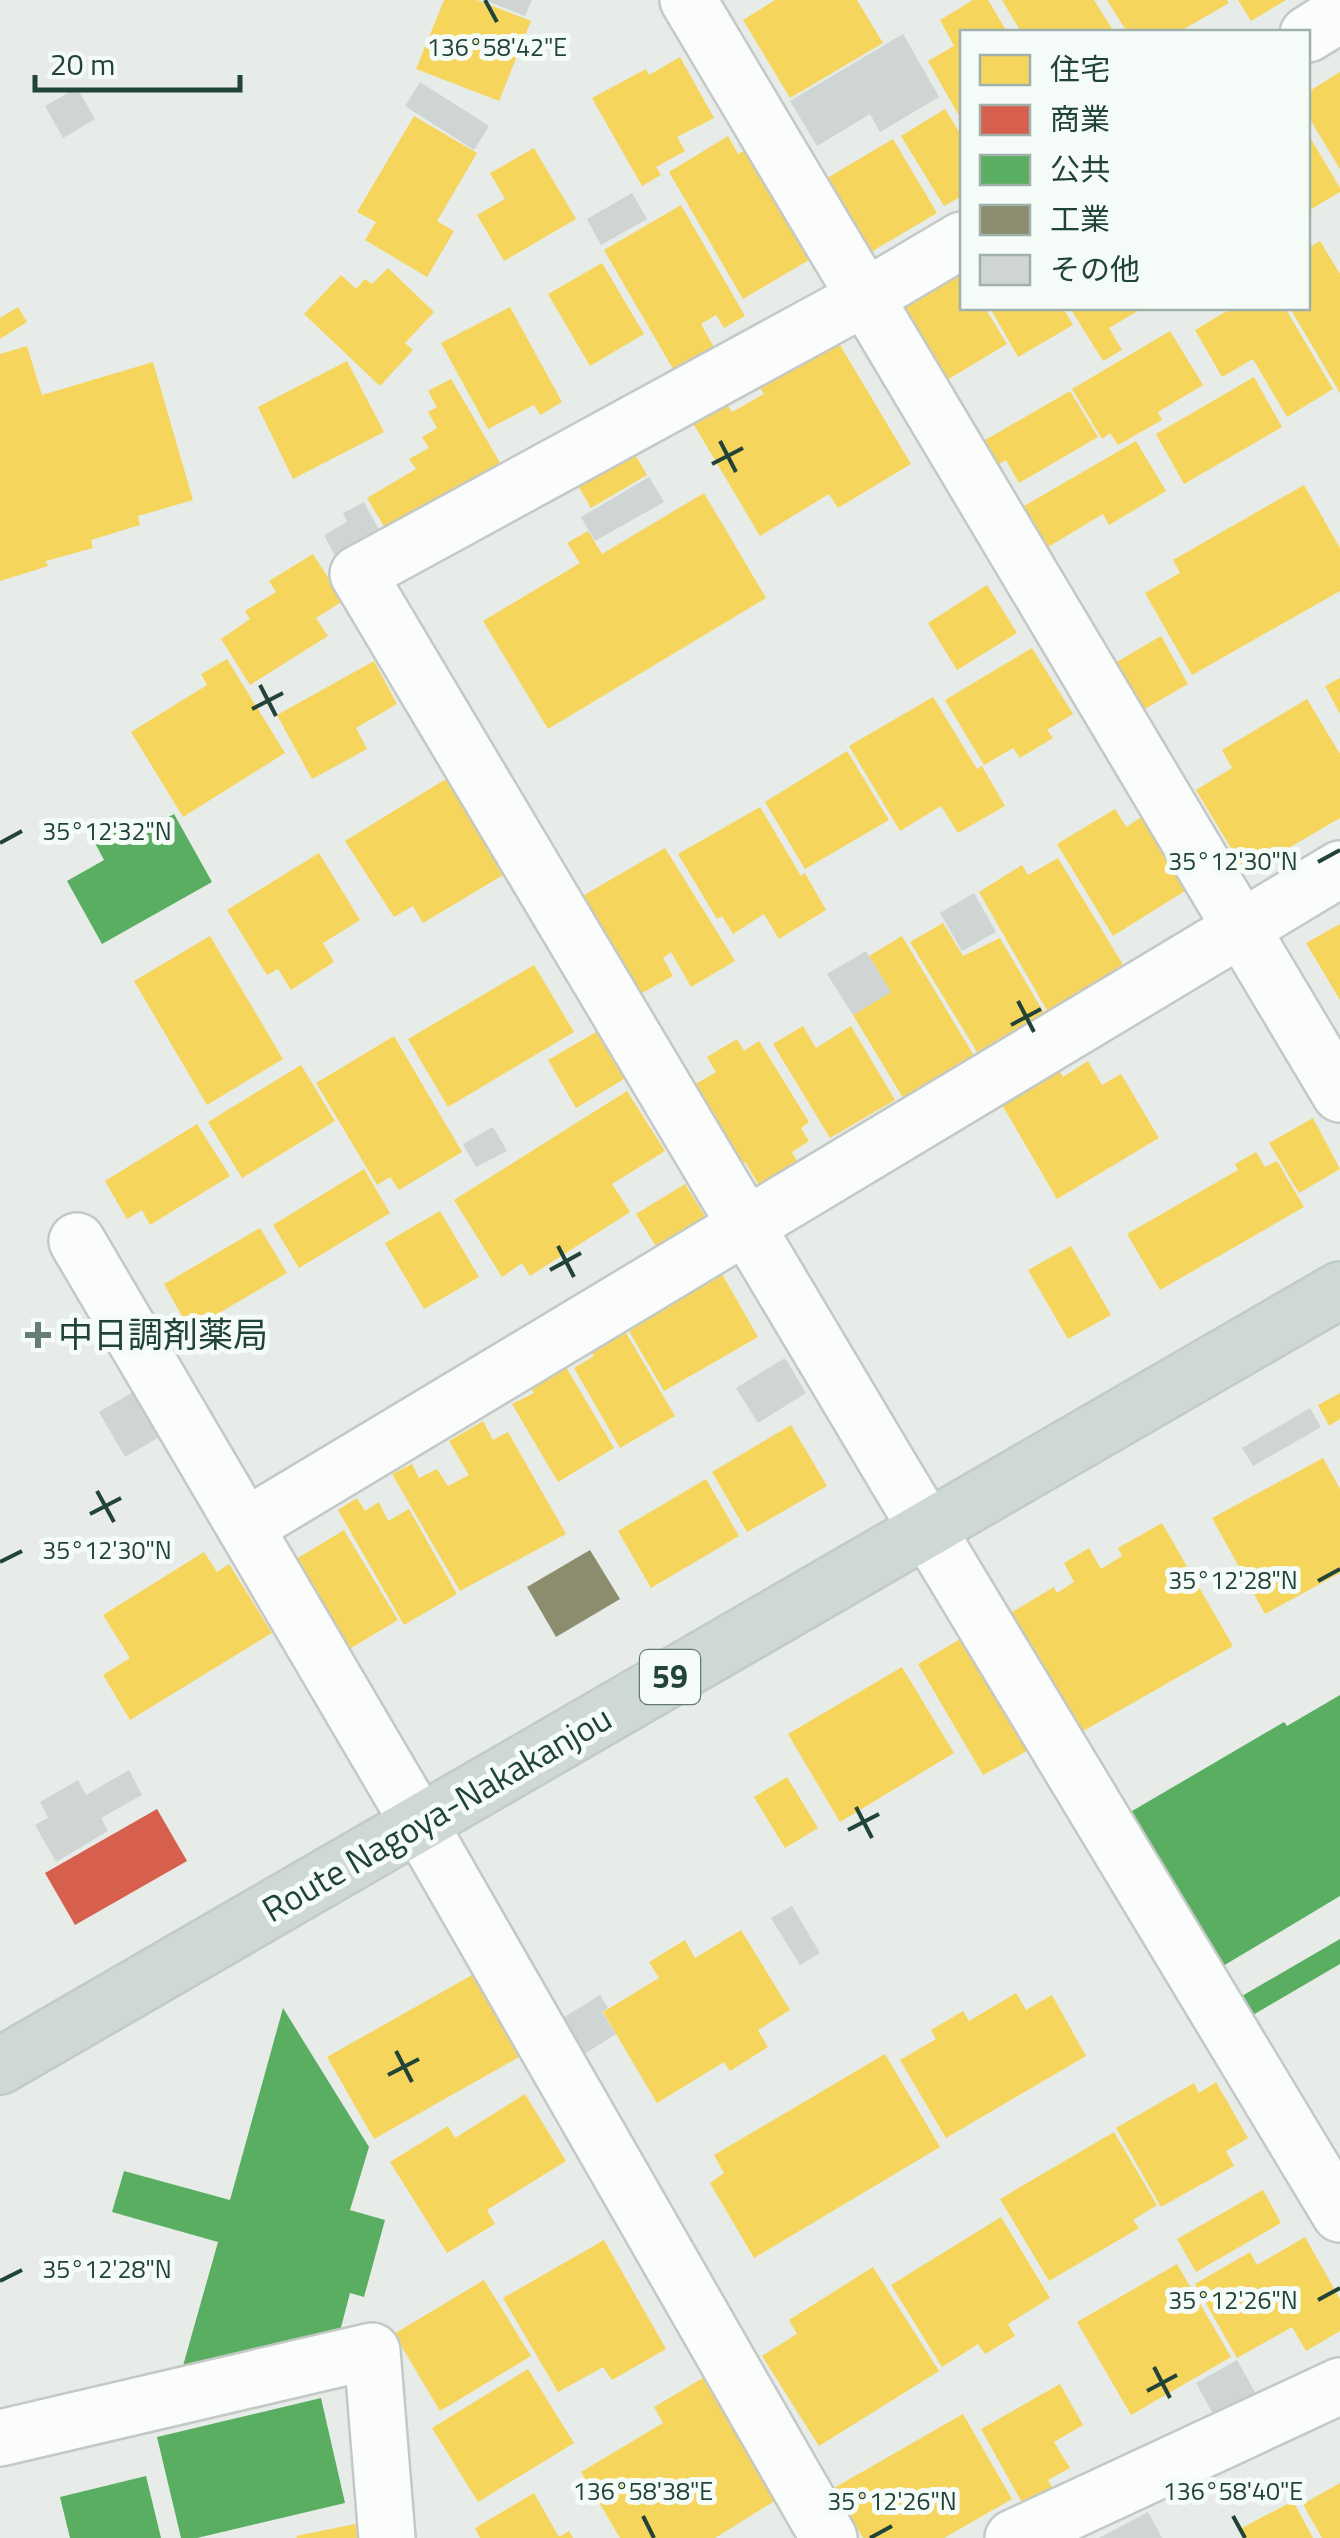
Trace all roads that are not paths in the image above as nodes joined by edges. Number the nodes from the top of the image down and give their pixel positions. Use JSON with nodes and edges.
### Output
{"nodes":[{"id":1,"x":688,"y":0,"type":"edge"},
{"id":2,"x":1340,"y":14,"type":"edge"},
{"id":3,"x":1310,"y":33,"type":"edge"},
{"id":4,"x":960,"y":241,"type":"edge"},
{"id":5,"x":864,"y":298,"type":"junction"},
{"id":6,"x":1340,"y":869,"type":"edge"},
{"id":7,"x":1240,"y":927,"type":"junction"},
{"id":8,"x":1340,"y":1094,"type":"edge"},
{"id":9,"x":745,"y":1225,"type":"junction"},
{"id":10,"x":77,"y":1241,"type":"dead end"},
{"id":11,"x":1340,"y":1290,"type":"edge"},
{"id":12,"x":926,"y":1526,"type":"junction"},
{"id":13,"x":245,"y":1527,"type":"junction"},
{"id":14,"x":420,"y":1825,"type":"junction"},
{"id":15,"x":0,"y":2066,"type":"edge"},
{"id":16,"x":1340,"y":2214,"type":"edge"},
{"id":17,"x":1340,"y":2386,"type":"edge"},
{"id":18,"x":0,"y":2438,"type":"edge"},
{"id":19,"x":387,"y":2538,"type":"edge"},
{"id":20,"x":829,"y":2538,"type":"edge"},
{"id":21,"x":1013,"y":2538,"type":"edge"}],
"edges":[{"from":1,"to":5,"type":"street"},
{"from":2,"to":3,"type":"street"},
{"from":4,"to":5,"type":"street"},
{"from":5,"to":7,"type":"street"},
{"from":5,"to":9,"type":"street"},
{"from":6,"to":7,"type":"street"},
{"from":7,"to":8,"type":"street"},
{"from":7,"to":9,"type":"street"},
{"from":9,"to":12,"type":"street"},
{"from":9,"to":13,"type":"street"},
{"from":10,"to":13,"type":"street"},
{"from":11,"to":12,"type":"main road","name":"Route Nagoya-Nakakanjou","number":"59"},
{"from":12,"to":14,"type":"main road","name":"Route Nagoya-Nakakanjou","number":"59"},
{"from":12,"to":16,"type":"street"},
{"from":13,"to":14,"type":"street"},
{"from":14,"to":15,"type":"main road","name":"Route Nagoya-Nakakanjou","number":"59"},
{"from":14,"to":20,"type":"street"},
{"from":17,"to":21,"type":"street"},
{"from":18,"to":19,"type":"street"}]}
